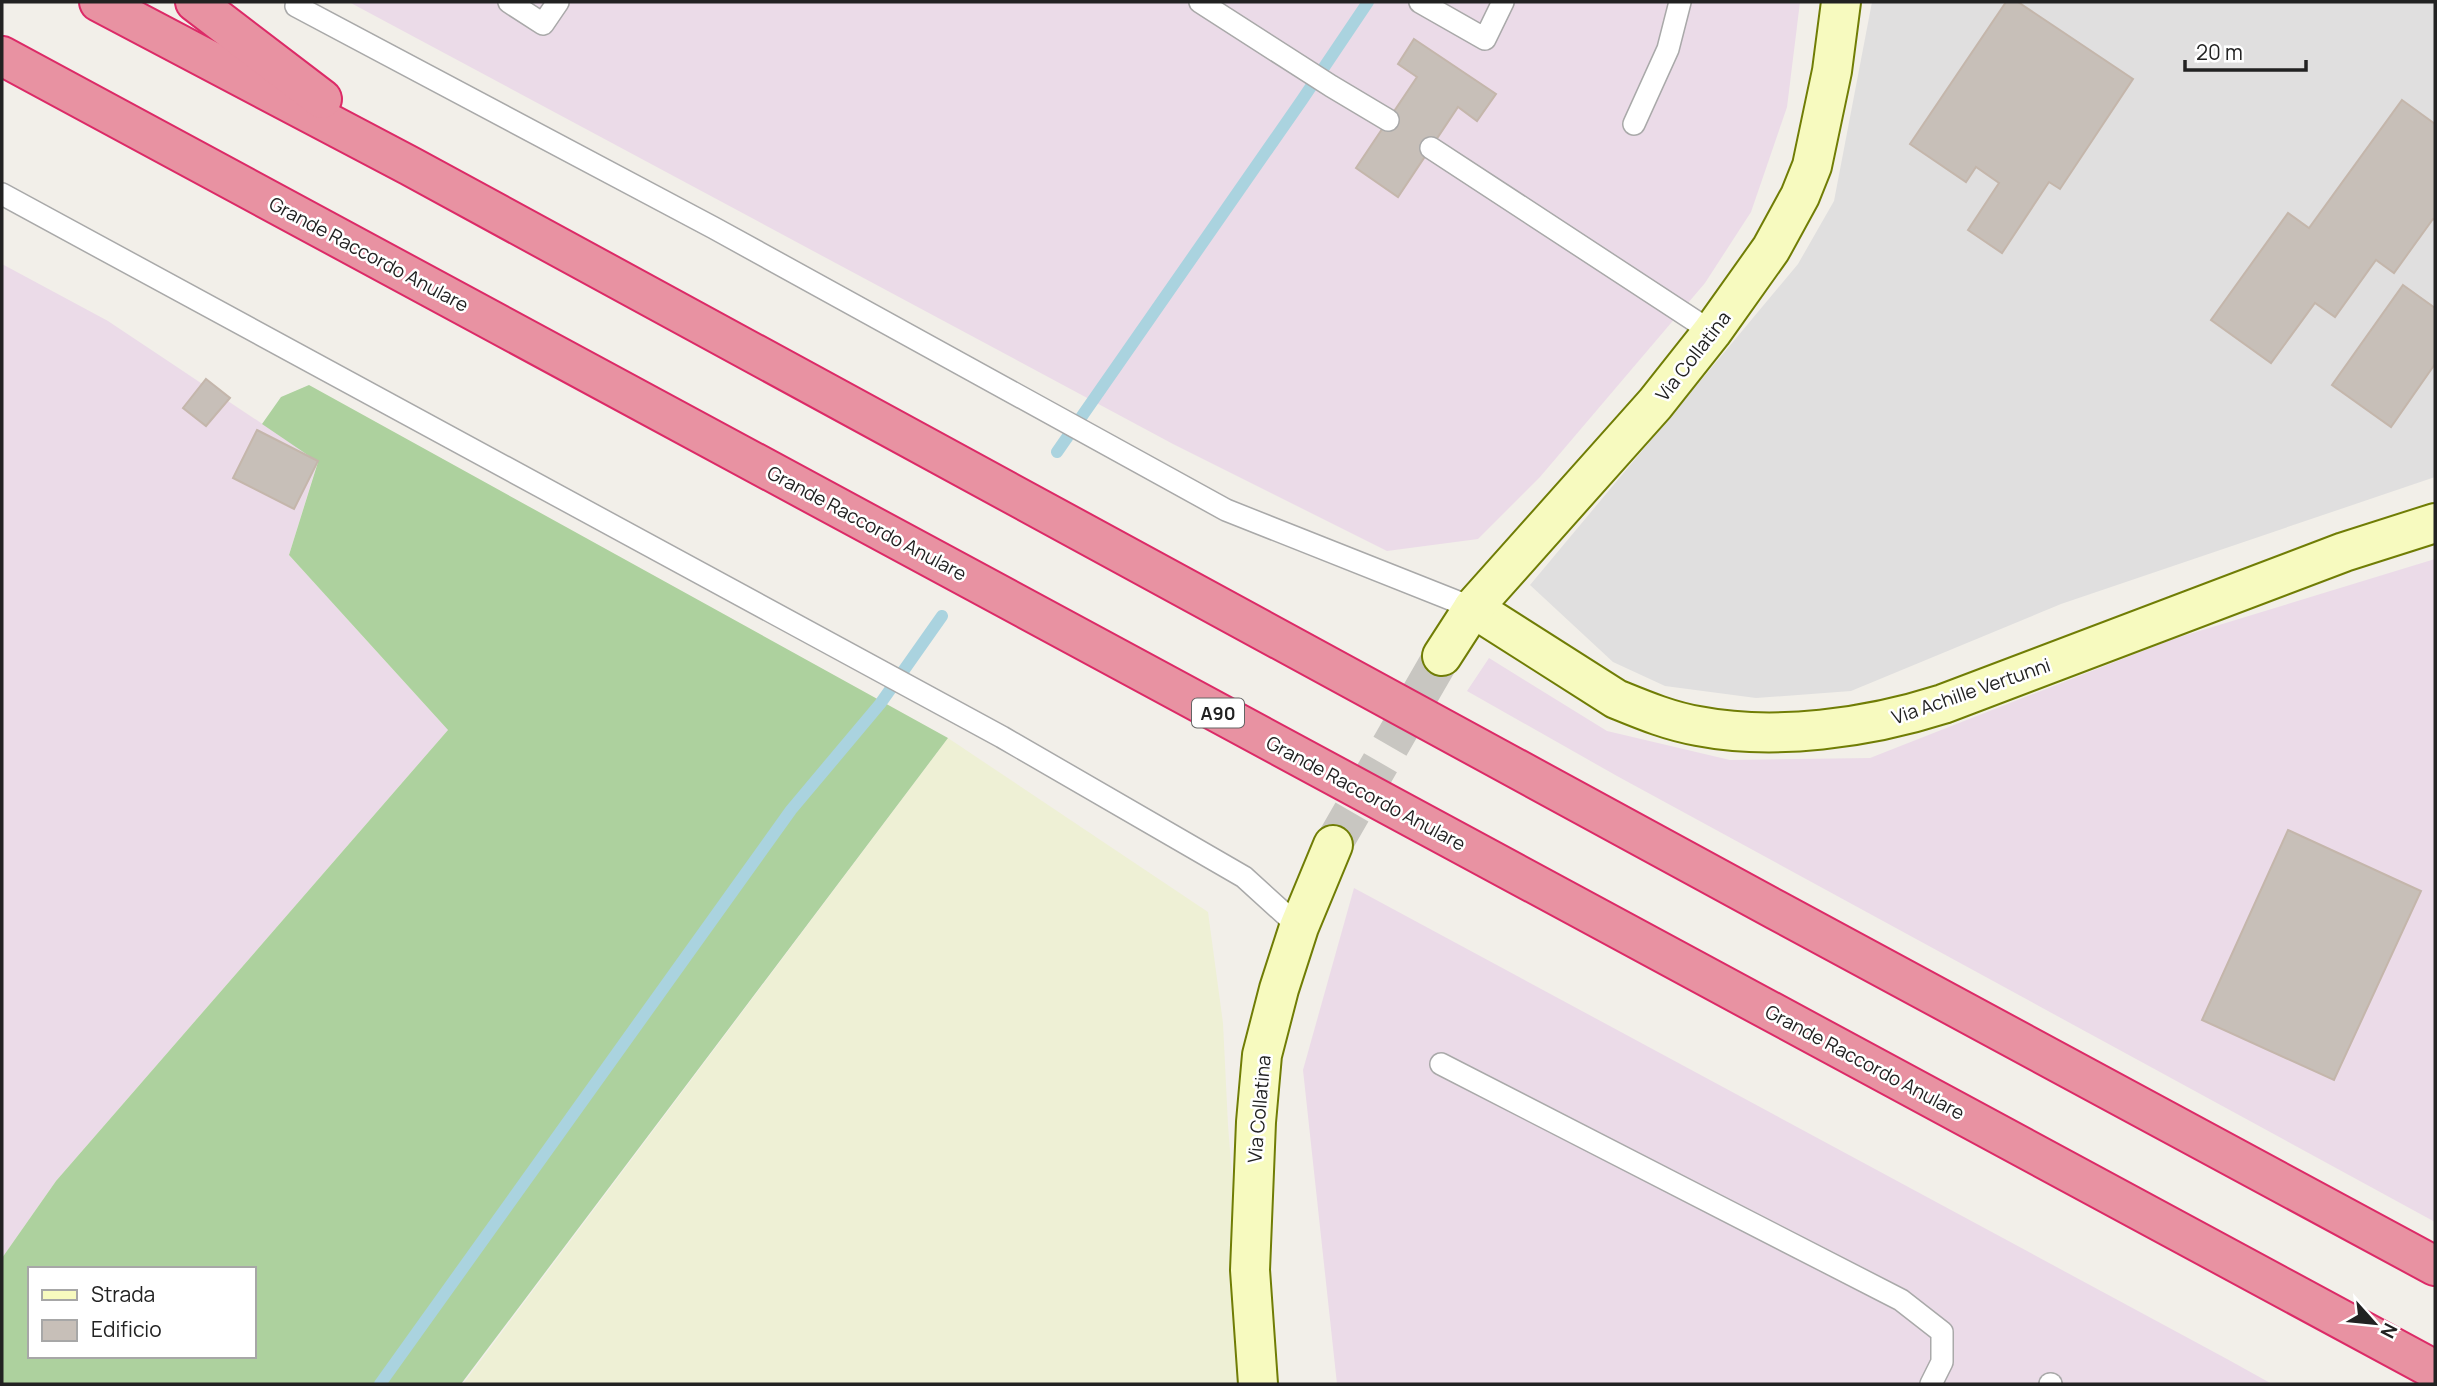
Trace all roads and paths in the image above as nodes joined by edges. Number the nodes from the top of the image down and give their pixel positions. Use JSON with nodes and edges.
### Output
{"nodes":[{"id":1,"x":99,"y":2,"type":"edge"},
{"id":2,"x":195,"y":2,"type":"edge"},
{"id":3,"x":509,"y":2,"type":"edge"},
{"id":4,"x":558,"y":2,"type":"edge"},
{"id":5,"x":1200,"y":2,"type":"edge"},
{"id":6,"x":1420,"y":2,"type":"edge"},
{"id":7,"x":1503,"y":2,"type":"edge"},
{"id":8,"x":1680,"y":2,"type":"edge"},
{"id":9,"x":1841,"y":2,"type":"edge"},
{"id":10,"x":296,"y":6,"type":"dead end"},
{"id":11,"x":2,"y":55,"type":"edge"},
{"id":12,"x":1388,"y":120,"type":"dead end"},
{"id":13,"x":1634,"y":124,"type":"dead end"},
{"id":14,"x":1431,"y":148,"type":"dead end"},
{"id":15,"x":410,"y":166,"type":"junction"},
{"id":16,"x":2,"y":194,"type":"edge"},
{"id":17,"x":1712,"y":332,"type":"junction"},
{"id":18,"x":2435,"y":523,"type":"edge"},
{"id":19,"x":1473,"y":608,"type":"junction"},
{"id":20,"x":1442,"y":656,"type":"tunnel mouth"},
{"id":21,"x":1333,"y":845,"type":"tunnel mouth"},
{"id":22,"x":1299,"y":927,"type":"junction"},
{"id":23,"x":1441,"y":1065,"type":"dead end"},
{"id":24,"x":2435,"y":1266,"type":"edge"},
{"id":25,"x":2435,"y":1370,"type":"edge"},
{"id":26,"x":1258,"y":1384,"type":"edge"},
{"id":27,"x":1931,"y":1384,"type":"edge"}],
"edges":[{"from":1,"to":15,"type":"highway"},
{"from":2,"to":15,"type":"highway"},
{"from":3,"to":4,"type":"lane"},
{"from":5,"to":12,"type":"lane"},
{"from":6,"to":7,"type":"lane"},
{"from":8,"to":13,"type":"lane"},
{"from":9,"to":17,"type":"street","name":"Via Collatina"},
{"from":10,"to":19,"type":"lane"},
{"from":11,"to":25,"type":"highway","name":"Grande Raccordo Anulare","number":"A90"},
{"from":14,"to":17,"type":"lane"},
{"from":15,"to":24,"type":"highway"},
{"from":16,"to":22,"type":"lane"},
{"from":17,"to":19,"type":"street","name":"Via Collatina"},
{"from":18,"to":19,"type":"street","name":"Via Achille Vertunni"},
{"from":19,"to":20,"type":"street","name":"Via Collatina"},
{"from":21,"to":22,"type":"street","name":"Via Collatina"},
{"from":22,"to":26,"type":"street","name":"Via Collatina"},
{"from":23,"to":27,"type":"lane"}]}
